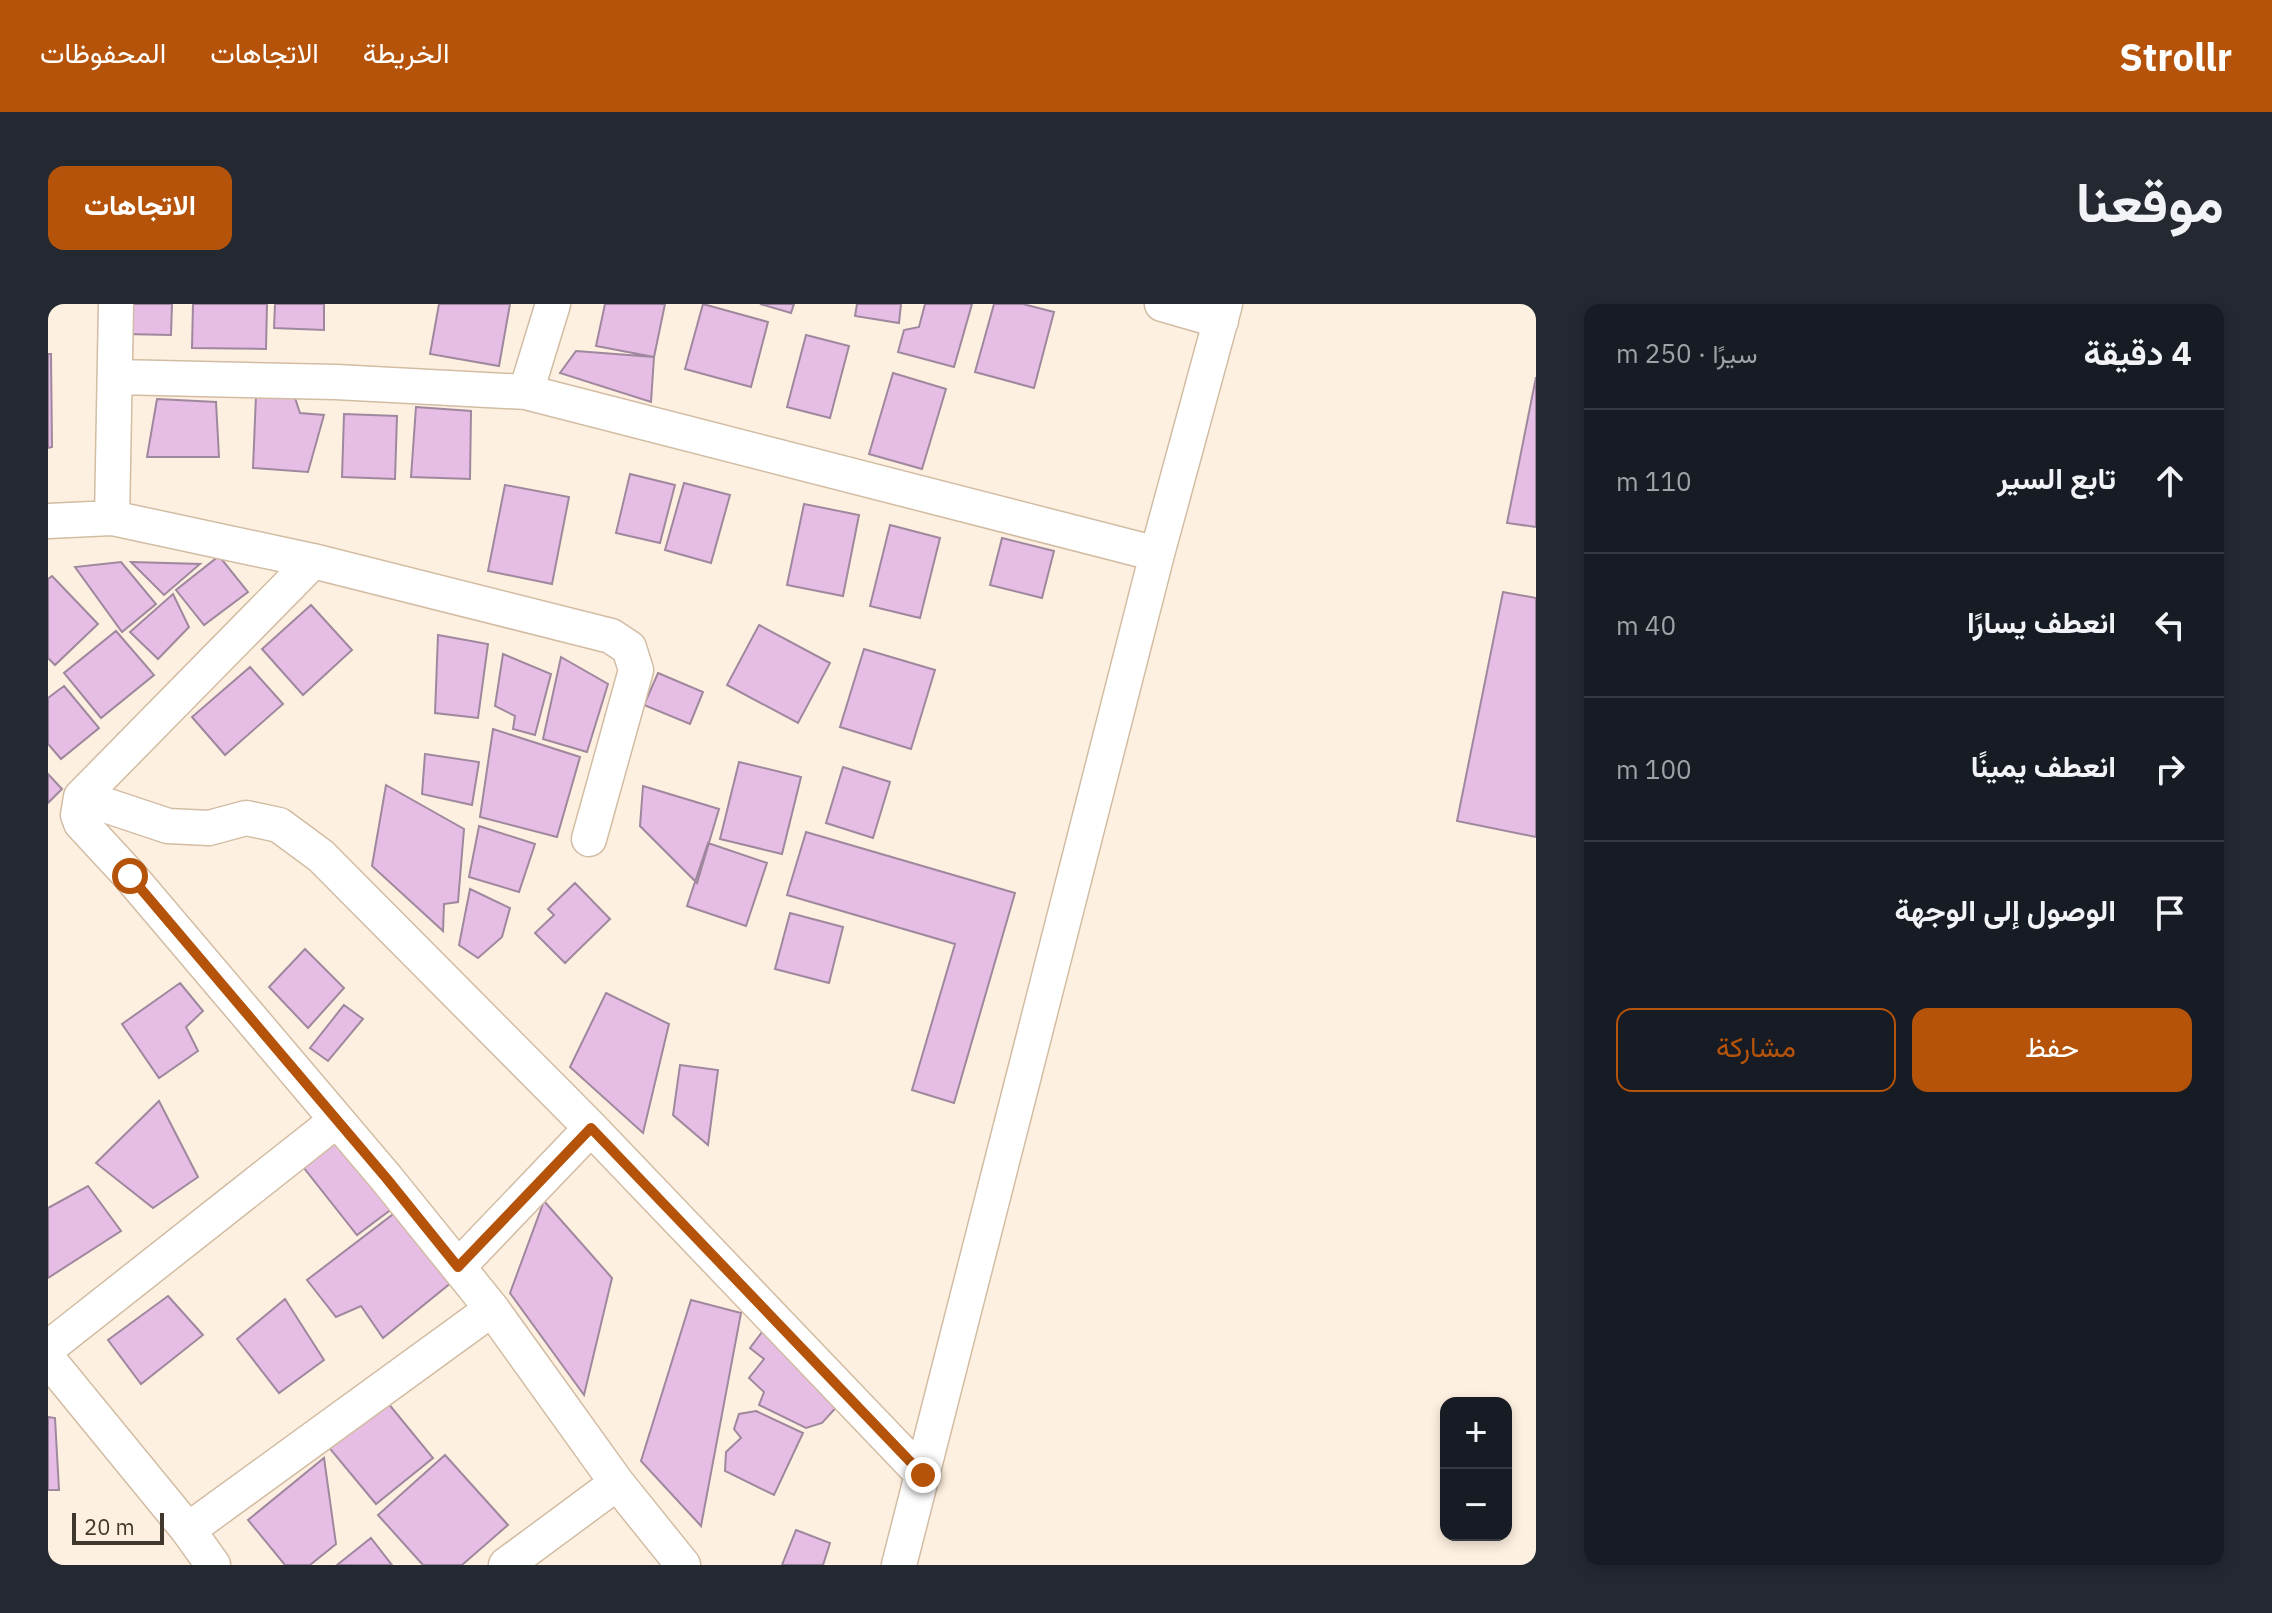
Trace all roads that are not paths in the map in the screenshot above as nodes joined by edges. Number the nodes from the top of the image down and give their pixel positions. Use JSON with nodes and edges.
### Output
{"nodes":[{"id":1,"x":116,"y":304,"type":"edge"},
{"id":2,"x":553,"y":304,"type":"edge"},
{"id":3,"x":1162,"y":304,"type":"edge"},
{"id":4,"x":1223,"y":312,"type":"edge"},
{"id":5,"x":116,"y":377,"type":"junction"},
{"id":6,"x":526,"y":392,"type":"junction"},
{"id":7,"x":112,"y":518,"type":"junction"},
{"id":8,"x":55,"y":526,"type":"edge"},
{"id":9,"x":1157,"y":554,"type":"junction"},
{"id":10,"x":313,"y":561,"type":"junction"},
{"id":11,"x":81,"y":797,"type":"junction"},
{"id":12,"x":589,"y":839,"type":"dead end"},
{"id":13,"x":337,"y":1120,"type":"junction"},
{"id":14,"x":591,"y":1128,"type":"junction"},
{"id":15,"x":458,"y":1267,"type":"junction"},
{"id":16,"x":492,"y":1309,"type":"junction"},
{"id":17,"x":48,"y":1348,"type":"edge"},
{"id":18,"x":48,"y":1359,"type":"edge"},
{"id":19,"x":923,"y":1475,"type":"junction"},
{"id":20,"x":617,"y":1483,"type":"junction"},
{"id":21,"x":188,"y":1530,"type":"junction"},
{"id":22,"x":213,"y":1565,"type":"edge"},
{"id":23,"x":506,"y":1565,"type":"edge"},
{"id":24,"x":683,"y":1565,"type":"edge"},
{"id":25,"x":899,"y":1565,"type":"edge"}],
"edges":[{"from":1,"to":5,"type":"street"},
{"from":2,"to":6,"type":"street"},
{"from":3,"to":4,"type":"street"},
{"from":4,"to":9,"type":"street"},
{"from":5,"to":6,"type":"street"},
{"from":5,"to":7,"type":"street"},
{"from":6,"to":9,"type":"street"},
{"from":7,"to":8,"type":"street"},
{"from":7,"to":10,"type":"street"},
{"from":9,"to":19,"type":"street"},
{"from":10,"to":11,"type":"street"},
{"from":10,"to":12,"type":"street"},
{"from":11,"to":13,"type":"street"},
{"from":11,"to":14,"type":"street"},
{"from":13,"to":15,"type":"street"},
{"from":13,"to":17,"type":"street"},
{"from":14,"to":15,"type":"street"},
{"from":14,"to":19,"type":"street"},
{"from":15,"to":16,"type":"street"},
{"from":16,"to":20,"type":"street"},
{"from":16,"to":21,"type":"street"},
{"from":18,"to":21,"type":"street"},
{"from":19,"to":25,"type":"street"},
{"from":20,"to":23,"type":"street"},
{"from":20,"to":24,"type":"street"},
{"from":21,"to":22,"type":"street"}]}
